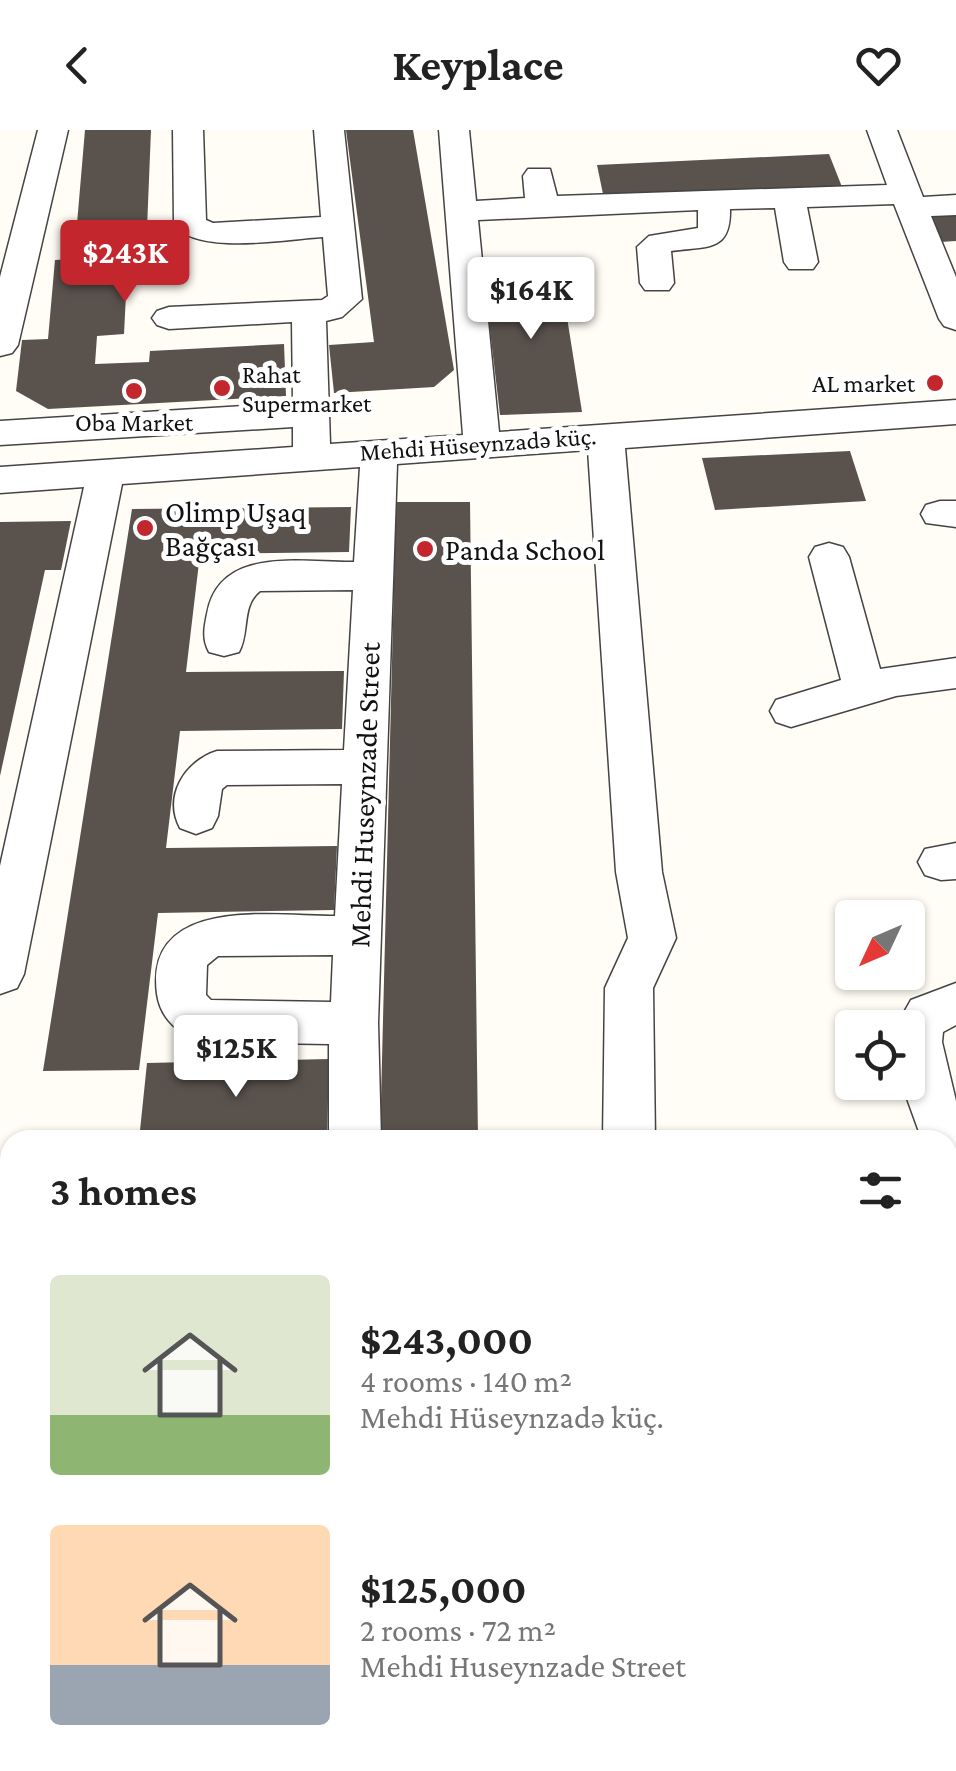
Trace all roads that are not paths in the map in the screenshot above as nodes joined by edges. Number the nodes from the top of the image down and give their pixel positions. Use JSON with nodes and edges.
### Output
{"nodes":[{"id":1,"x":53,"y":130,"type":"edge"},
{"id":2,"x":188,"y":130,"type":"edge"},
{"id":3,"x":329,"y":130,"type":"edge"},
{"id":4,"x":454,"y":130,"type":"edge"},
{"id":5,"x":882,"y":130,"type":"edge"},
{"id":6,"x":790,"y":199,"type":"junction"},
{"id":7,"x":908,"y":200,"type":"junction"},
{"id":8,"x":714,"y":201,"type":"junction"},
{"id":9,"x":956,"y":205,"type":"edge"},
{"id":10,"x":461,"y":212,"type":"junction"},
{"id":11,"x":339,"y":226,"type":"junction"},
{"id":12,"x":801,"y":262,"type":"dead end"},
{"id":13,"x":657,"y":283,"type":"dead end"},
{"id":14,"x":954,"y":310,"type":"edge"},
{"id":15,"x":309,"y":311,"type":"junction"},
{"id":16,"x":169,"y":318,"type":"dead end"},
{"id":17,"x":0,"y":344,"type":"edge"},
{"id":18,"x":956,"y":412,"type":"edge"},
{"id":19,"x":311,"y":414,"type":"junction"},
{"id":20,"x":178,"y":422,"type":"junction"},
{"id":21,"x":0,"y":433,"type":"edge"},
{"id":22,"x":605,"y":435,"type":"junction"},
{"id":23,"x":482,"y":444,"type":"junction"},
{"id":24,"x":379,"y":451,"type":"junction"},
{"id":25,"x":312,"y":456,"type":"junction"},
{"id":26,"x":178,"y":466,"type":"junction"},
{"id":27,"x":106,"y":472,"type":"junction"},
{"id":28,"x":0,"y":480,"type":"edge"},
{"id":29,"x":829,"y":557,"type":"dead end"},
{"id":30,"x":374,"y":576,"type":"junction"},
{"id":31,"x":224,"y":641,"type":"dead end"},
{"id":32,"x":956,"y":673,"type":"edge"},
{"id":33,"x":864,"y":688,"type":"junction"},
{"id":34,"x":791,"y":711,"type":"dead end"},
{"id":35,"x":366,"y":767,"type":"junction"},
{"id":36,"x":196,"y":816,"type":"dead end"},
{"id":37,"x":358,"y":935,"type":"junction"},
{"id":38,"x":0,"y":974,"type":"edge"},
{"id":39,"x":956,"y":1004,"type":"edge"},
{"id":40,"x":354,"y":1023,"type":"junction"},
{"id":41,"x":355,"y":1130,"type":"edge"},
{"id":42,"x":630,"y":1130,"type":"edge"},
{"id":43,"x":943,"y":1130,"type":"edge"}],
"edges":[{"from":1,"to":17,"type":"street"},
{"from":2,"to":11,"type":"street"},
{"from":3,"to":11,"type":"street"},
{"from":4,"to":10,"type":"street"},
{"from":5,"to":7,"type":"street"},
{"from":6,"to":7,"type":"street"},
{"from":6,"to":8,"type":"street"},
{"from":6,"to":12,"type":"street"},
{"from":7,"to":9,"type":"street"},
{"from":7,"to":14,"type":"street"},
{"from":8,"to":10,"type":"street"},
{"from":8,"to":13,"type":"street"},
{"from":10,"to":23,"type":"street"},
{"from":11,"to":15,"type":"street"},
{"from":15,"to":16,"type":"street"},
{"from":15,"to":19,"type":"street"},
{"from":18,"to":22,"type":"street","name":"Mehdi Hüseynzadə küç."},
{"from":19,"to":20,"type":"street"},
{"from":19,"to":25,"type":"street"},
{"from":20,"to":21,"type":"street"},
{"from":20,"to":26,"type":"street"},
{"from":22,"to":23,"type":"street","name":"Mehdi Hüseynzadə küç."},
{"from":22,"to":42,"type":"street"},
{"from":23,"to":24,"type":"street","name":"Mehdi Hüseynzadə küç."},
{"from":24,"to":25,"type":"street","name":"Mehdi Hüseynzadə küç."},
{"from":24,"to":30,"type":"street","name":"Mehdi Huseynzadе Street"},
{"from":25,"to":26,"type":"street","name":"Mehdi Hüseynzadə küç."},
{"from":26,"to":27,"type":"street","name":"Mehdi Hüseynzadə küç."},
{"from":27,"to":28,"type":"street","name":"Mehdi Hüseynzadə küç."},
{"from":27,"to":38,"type":"street"},
{"from":29,"to":33,"type":"street"},
{"from":30,"to":31,"type":"street"},
{"from":30,"to":35,"type":"street","name":"Mehdi Huseynzadе Street"},
{"from":32,"to":33,"type":"street"},
{"from":33,"to":34,"type":"street"},
{"from":35,"to":36,"type":"street"},
{"from":35,"to":37,"type":"street","name":"Mehdi Huseynzadе Street"},
{"from":37,"to":40,"type":"street","name":"Mehdi Huseynzadе Street"},
{"from":37,"to":40,"type":"street"},
{"from":39,"to":43,"type":"street"},
{"from":40,"to":41,"type":"street","name":"Mehdi Huseynzadе Street"}]}
